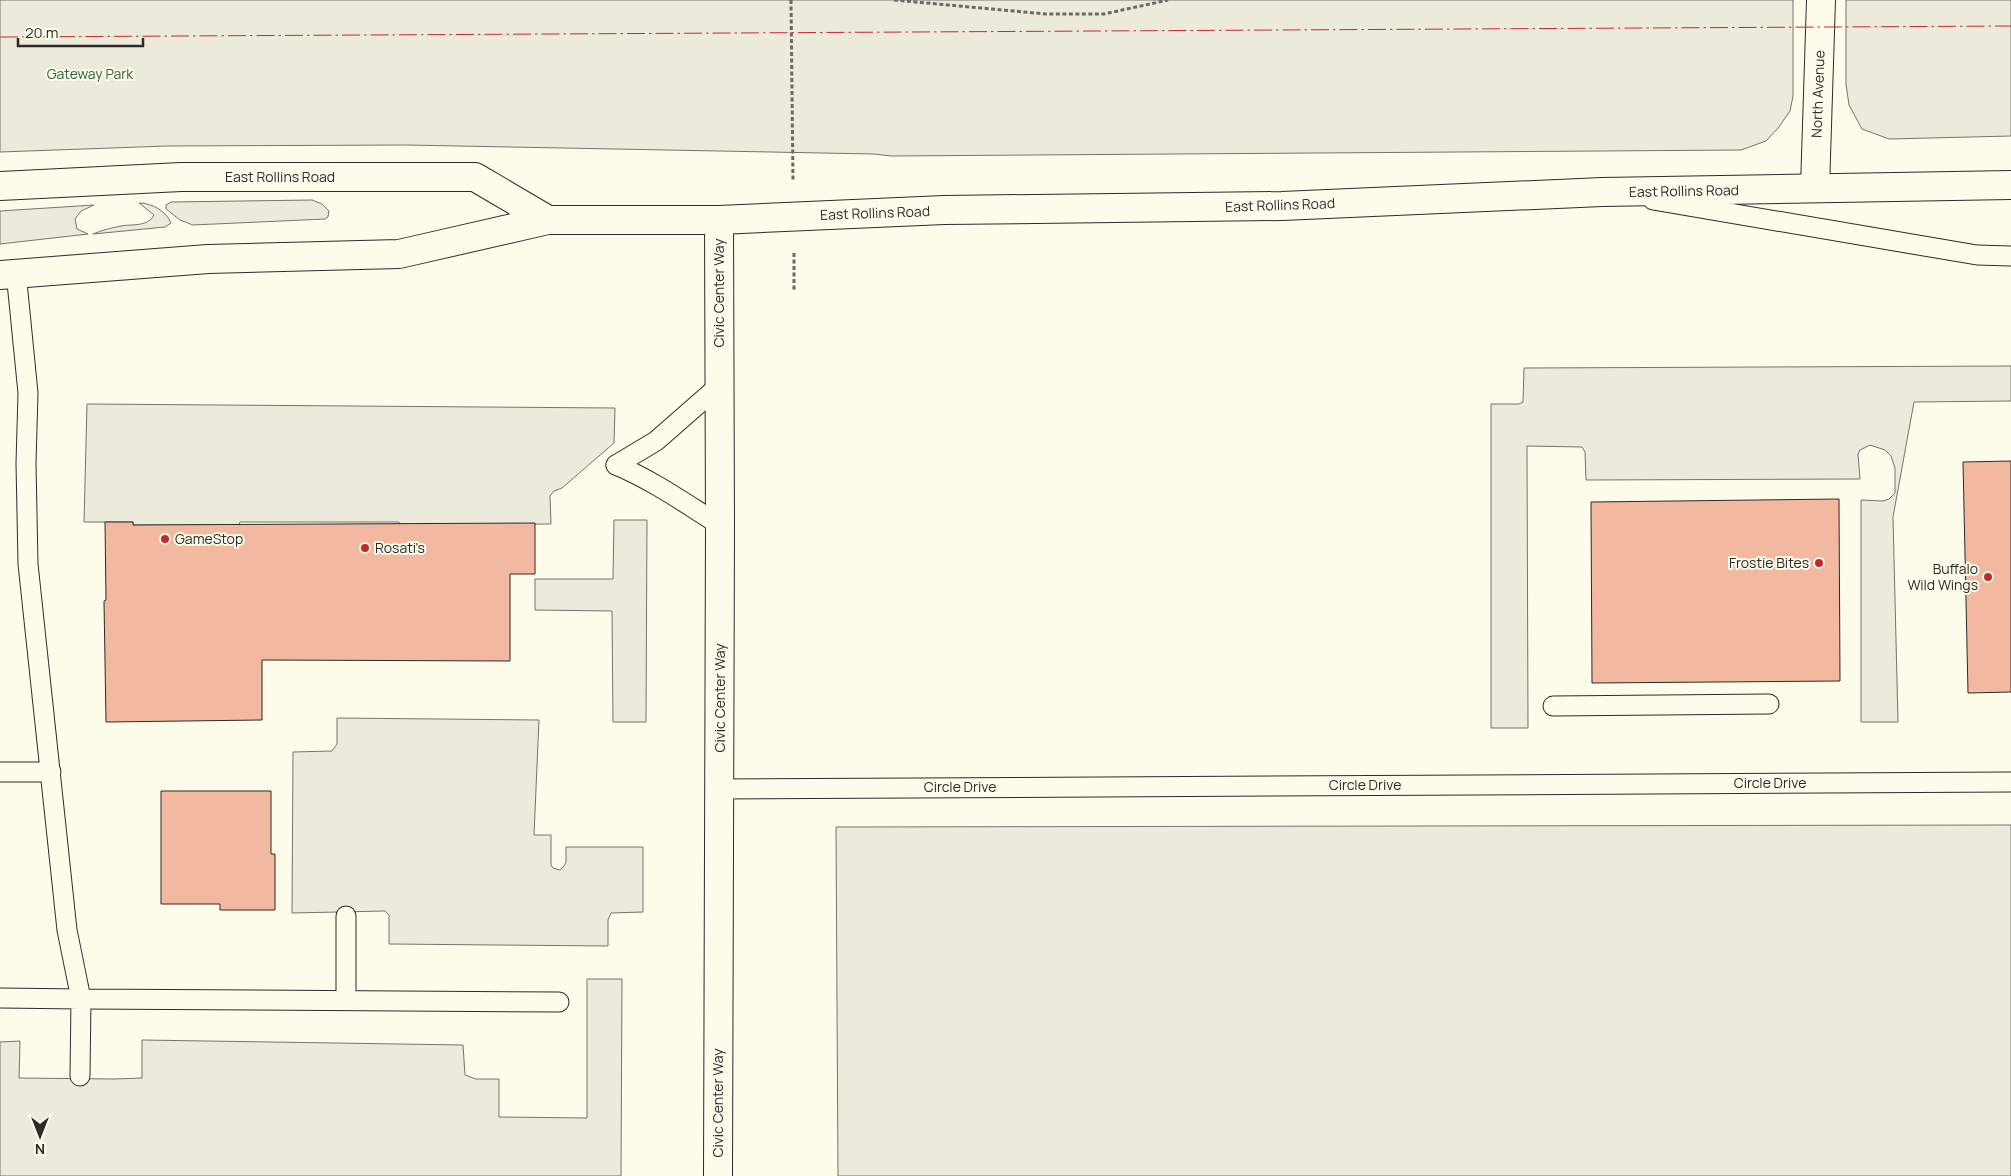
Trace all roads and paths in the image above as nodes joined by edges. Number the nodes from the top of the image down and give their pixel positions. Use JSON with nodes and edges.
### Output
{"nodes":[{"id":1,"x":791,"y":0,"type":"edge"},
{"id":2,"x":894,"y":0,"type":"edge"},
{"id":3,"x":1168,"y":0,"type":"edge"},
{"id":4,"x":1821,"y":0,"type":"edge"},
{"id":5,"x":792,"y":153,"type":"dead end"},
{"id":6,"x":2011,"y":185,"type":"edge"},
{"id":7,"x":0,"y":186,"type":"edge"},
{"id":8,"x":1815,"y":188,"type":"junction"},
{"id":9,"x":1602,"y":192,"type":"junction"},
{"id":10,"x":548,"y":220,"type":"junction"},
{"id":11,"x":719,"y":220,"type":"junction"},
{"id":12,"x":2011,"y":256,"type":"edge"},
{"id":13,"x":8,"y":274,"type":"edge"},
{"id":14,"x":720,"y":385,"type":"junction"},
{"id":15,"x":720,"y":525,"type":"junction"},
{"id":16,"x":1769,"y":704,"type":"dead end"},
{"id":17,"x":1552,"y":706,"type":"dead end"},
{"id":18,"x":0,"y":772,"type":"edge"},
{"id":19,"x":51,"y":772,"type":"junction"},
{"id":20,"x":2011,"y":782,"type":"edge"},
{"id":21,"x":719,"y":789,"type":"junction"},
{"id":22,"x":346,"y":916,"type":"dead end"},
{"id":23,"x":0,"y":998,"type":"edge"},
{"id":24,"x":81,"y":999,"type":"junction"},
{"id":25,"x":346,"y":1000,"type":"junction"},
{"id":26,"x":559,"y":1002,"type":"dead end"},
{"id":27,"x":80,"y":1076,"type":"dead end"},
{"id":28,"x":718,"y":1176,"type":"edge"}],
"edges":[{"from":1,"to":5,"type":"path"},
{"from":2,"to":3,"type":"path"},
{"from":4,"to":8,"type":"main road","name":"North Avenue"},
{"from":6,"to":8,"type":"main road","name":"East Rollins Road"},
{"from":7,"to":10,"type":"main road","name":"East Rollins Road"},
{"from":8,"to":9,"type":"main road","name":"East Rollins Road"},
{"from":9,"to":11,"type":"main road","name":"East Rollins Road"},
{"from":9,"to":12,"type":"lane"},
{"from":10,"to":11,"type":"main road","name":"East Rollins Road"},
{"from":10,"to":13,"type":"main road","name":"East Rollins Road"},
{"from":11,"to":14,"type":"main road","name":"Civic Center Way"},
{"from":13,"to":19,"type":"lane"},
{"from":14,"to":15,"type":"main road","name":"Civic Center Way"},
{"from":14,"to":15,"type":"lane"},
{"from":15,"to":21,"type":"main road","name":"Civic Center Way"},
{"from":16,"to":17,"type":"lane"},
{"from":18,"to":19,"type":"lane"},
{"from":19,"to":24,"type":"lane"},
{"from":20,"to":21,"type":"lane","name":"Circle Drive"},
{"from":21,"to":28,"type":"main road","name":"Civic Center Way"},
{"from":22,"to":25,"type":"lane"},
{"from":23,"to":24,"type":"lane"},
{"from":24,"to":25,"type":"lane"},
{"from":24,"to":27,"type":"lane"},
{"from":25,"to":26,"type":"lane"}]}
